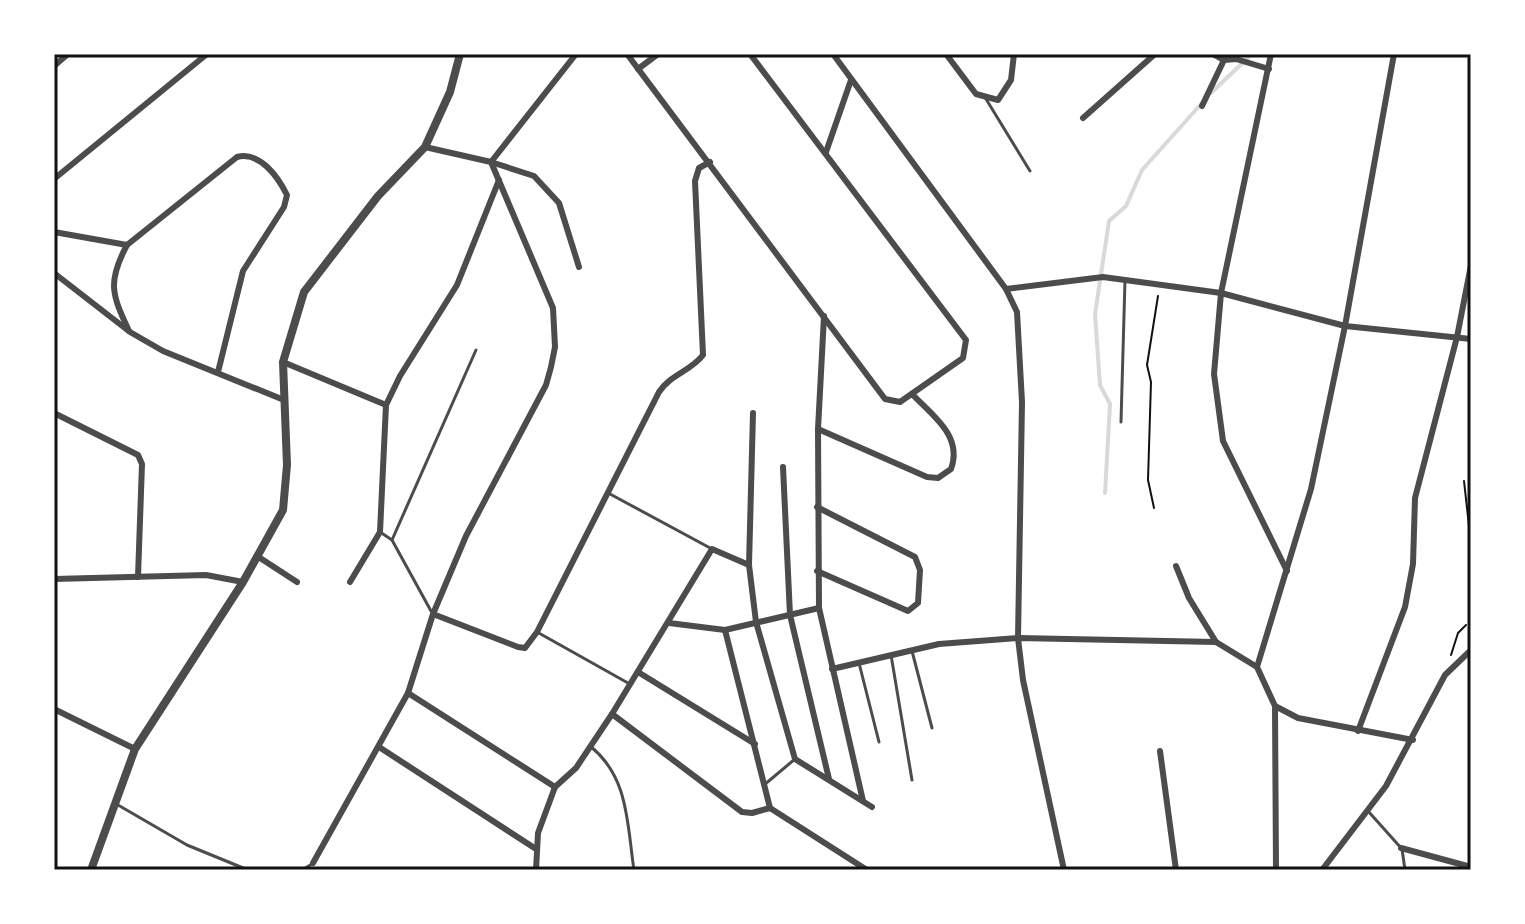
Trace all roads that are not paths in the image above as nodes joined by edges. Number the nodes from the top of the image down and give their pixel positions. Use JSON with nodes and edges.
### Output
{"nodes":[{"id":1,"x":68,"y":54,"type":"edge"},
{"id":2,"x":207,"y":54,"type":"edge"},
{"id":3,"x":460,"y":54,"type":"edge"},
{"id":4,"x":576,"y":54,"type":"edge"},
{"id":5,"x":627,"y":54,"type":"edge"},
{"id":6,"x":658,"y":54,"type":"edge"},
{"id":7,"x":750,"y":54,"type":"edge"},
{"id":8,"x":833,"y":54,"type":"edge"},
{"id":9,"x":946,"y":54,"type":"edge"},
{"id":10,"x":1014,"y":54,"type":"edge"},
{"id":11,"x":1155,"y":54,"type":"edge"},
{"id":12,"x":1213,"y":54,"type":"edge"},
{"id":13,"x":1271,"y":54,"type":"edge"},
{"id":14,"x":1394,"y":54,"type":"edge"},
{"id":15,"x":1224,"y":60,"type":"junction"},
{"id":16,"x":54,"y":66,"type":"edge"},
{"id":17,"x":638,"y":69,"type":"junction"},
{"id":18,"x":1269,"y":69,"type":"junction"},
{"id":19,"x":851,"y":79,"type":"junction"},
{"id":20,"x":985,"y":97,"type":"junction"},
{"id":21,"x":1202,"y":106,"type":"dead end"},
{"id":22,"x":1083,"y":118,"type":"dead end"},
{"id":23,"x":425,"y":147,"type":"junction"},
{"id":24,"x":826,"y":152,"type":"junction"},
{"id":25,"x":491,"y":162,"type":"junction"},
{"id":26,"x":710,"y":162,"type":"junction"},
{"id":27,"x":1030,"y":171,"type":"dead end"},
{"id":28,"x":54,"y":179,"type":"edge"},
{"id":29,"x":499,"y":180,"type":"junction"},
{"id":30,"x":54,"y":232,"type":"edge"},
{"id":31,"x":127,"y":245,"type":"junction"},
{"id":32,"x":1471,"y":265,"type":"edge"},
{"id":33,"x":579,"y":267,"type":"dead end"},
{"id":34,"x":54,"y":273,"type":"edge"},
{"id":35,"x":1125,"y":280,"type":"junction"},
{"id":36,"x":1006,"y":289,"type":"junction"},
{"id":37,"x":1221,"y":293,"type":"junction"},
{"id":38,"x":824,"y":316,"type":"junction"},
{"id":39,"x":1345,"y":326,"type":"junction"},
{"id":40,"x":130,"y":332,"type":"junction"},
{"id":41,"x":1457,"y":337,"type":"junction"},
{"id":42,"x":1471,"y":339,"type":"edge"},
{"id":43,"x":476,"y":350,"type":"dead end"},
{"id":44,"x":283,"y":362,"type":"junction"},
{"id":45,"x":218,"y":372,"type":"junction"},
{"id":46,"x":912,"y":394,"type":"junction"},
{"id":47,"x":284,"y":400,"type":"junction"},
{"id":48,"x":386,"y":405,"type":"junction"},
{"id":49,"x":54,"y":413,"type":"edge"},
{"id":50,"x":753,"y":413,"type":"dead end"},
{"id":51,"x":1121,"y":422,"type":"dead end"},
{"id":52,"x":818,"y":429,"type":"junction"},
{"id":53,"x":783,"y":467,"type":"dead end"},
{"id":54,"x":607,"y":492,"type":"junction"},
{"id":55,"x":817,"y":507,"type":"junction"},
{"id":56,"x":380,"y":532,"type":"junction"},
{"id":57,"x":392,"y":540,"type":"junction"},
{"id":58,"x":712,"y":549,"type":"junction"},
{"id":59,"x":257,"y":556,"type":"junction"},
{"id":60,"x":749,"y":565,"type":"junction"},
{"id":61,"x":1176,"y":566,"type":"dead end"},
{"id":62,"x":817,"y":571,"type":"junction"},
{"id":63,"x":1287,"y":571,"type":"junction"},
{"id":64,"x":138,"y":577,"type":"junction"},
{"id":65,"x":54,"y":579,"type":"edge"},
{"id":66,"x":243,"y":582,"type":"junction"},
{"id":67,"x":297,"y":582,"type":"dead end"},
{"id":68,"x":350,"y":582,"type":"dead end"},
{"id":69,"x":819,"y":608,"type":"junction"},
{"id":70,"x":433,"y":614,"type":"junction"},
{"id":71,"x":790,"y":615,"type":"junction"},
{"id":72,"x":756,"y":622,"type":"junction"},
{"id":73,"x":669,"y":623,"type":"junction"},
{"id":74,"x":725,"y":630,"type":"junction"},
{"id":75,"x":537,"y":632,"type":"junction"},
{"id":76,"x":1018,"y":638,"type":"junction"},
{"id":77,"x":1216,"y":642,"type":"junction"},
{"id":78,"x":1471,"y":650,"type":"edge"},
{"id":79,"x":912,"y":651,"type":"junction"},
{"id":80,"x":891,"y":655,"type":"junction"},
{"id":81,"x":859,"y":663,"type":"junction"},
{"id":82,"x":1257,"y":667,"type":"junction"},
{"id":83,"x":832,"y":669,"type":"junction"},
{"id":84,"x":638,"y":672,"type":"junction"},
{"id":85,"x":630,"y":684,"type":"junction"},
{"id":86,"x":408,"y":693,"type":"junction"},
{"id":87,"x":1275,"y":706,"type":"junction"},
{"id":88,"x":54,"y":709,"type":"edge"},
{"id":89,"x":612,"y":714,"type":"junction"},
{"id":90,"x":932,"y":728,"type":"dead end"},
{"id":91,"x":1358,"y":731,"type":"junction"},
{"id":92,"x":1413,"y":740,"type":"junction"},
{"id":93,"x":879,"y":742,"type":"dead end"},
{"id":94,"x":755,"y":744,"type":"junction"},
{"id":95,"x":590,"y":746,"type":"junction"},
{"id":96,"x":379,"y":747,"type":"junction"},
{"id":97,"x":135,"y":749,"type":"junction"},
{"id":98,"x":1160,"y":751,"type":"dead end"},
{"id":99,"x":795,"y":759,"type":"junction"},
{"id":100,"x":829,"y":780,"type":"junction"},
{"id":101,"x":912,"y":780,"type":"dead end"},
{"id":102,"x":764,"y":785,"type":"junction"},
{"id":103,"x":555,"y":787,"type":"junction"},
{"id":104,"x":863,"y":801,"type":"junction"},
{"id":105,"x":114,"y":803,"type":"junction"},
{"id":106,"x":872,"y":807,"type":"dead end"},
{"id":107,"x":770,"y":808,"type":"junction"},
{"id":108,"x":1367,"y":810,"type":"junction"},
{"id":109,"x":1401,"y":848,"type":"junction"},
{"id":110,"x":536,"y":849,"type":"junction"},
{"id":111,"x":313,"y":863,"type":"joint"},
{"id":112,"x":227,"y":864,"type":"junction"},
{"id":113,"x":1471,"y":867,"type":"edge"},
{"id":114,"x":91,"y":870,"type":"edge"},
{"id":115,"x":225,"y":870,"type":"edge"},
{"id":116,"x":248,"y":870,"type":"edge"},
{"id":117,"x":302,"y":870,"type":"edge"},
{"id":118,"x":536,"y":870,"type":"edge"},
{"id":119,"x":634,"y":870,"type":"edge"},
{"id":120,"x":867,"y":870,"type":"edge"},
{"id":121,"x":1064,"y":870,"type":"edge"},
{"id":122,"x":1176,"y":870,"type":"edge"},
{"id":123,"x":1276,"y":870,"type":"edge"},
{"id":124,"x":1322,"y":870,"type":"edge"},
{"id":125,"x":1405,"y":870,"type":"edge"}],
"edges":[{"from":1,"to":16,"type":"street"},
{"from":2,"to":28,"type":"street"},
{"from":3,"to":23,"type":"street"},
{"from":4,"to":25,"type":"street"},
{"from":5,"to":17,"type":"street"},
{"from":6,"to":17,"type":"street"},
{"from":7,"to":24,"type":"street"},
{"from":8,"to":19,"type":"street"},
{"from":9,"to":20,"type":"street"},
{"from":10,"to":20,"type":"street"},
{"from":11,"to":22,"type":"street"},
{"from":12,"to":15,"type":"street"},
{"from":13,"to":18,"type":"street"},
{"from":14,"to":39,"type":"street"},
{"from":15,"to":18,"type":"street"},
{"from":15,"to":21,"type":"street"},
{"from":17,"to":26,"type":"street"},
{"from":18,"to":37,"type":"street"},
{"from":19,"to":24,"type":"street"},
{"from":19,"to":36,"type":"street"},
{"from":20,"to":27,"type":"lane"},
{"from":23,"to":25,"type":"street"},
{"from":23,"to":44,"type":"street"},
{"from":24,"to":46,"type":"street"},
{"from":25,"to":29,"type":"street"},
{"from":25,"to":33,"type":"street"},
{"from":26,"to":38,"type":"street"},
{"from":26,"to":54,"type":"street"},
{"from":29,"to":48,"type":"street"},
{"from":29,"to":70,"type":"street"},
{"from":30,"to":31,"type":"street"},
{"from":31,"to":40,"type":"street"},
{"from":31,"to":45,"type":"street"},
{"from":32,"to":41,"type":"street"},
{"from":34,"to":40,"type":"street"},
{"from":35,"to":36,"type":"street"},
{"from":35,"to":37,"type":"street"},
{"from":35,"to":51,"type":"lane"},
{"from":36,"to":76,"type":"street"},
{"from":37,"to":39,"type":"street"},
{"from":37,"to":63,"type":"street"},
{"from":38,"to":46,"type":"street"},
{"from":38,"to":52,"type":"street"},
{"from":39,"to":41,"type":"street"},
{"from":39,"to":63,"type":"street"},
{"from":40,"to":45,"type":"street"},
{"from":41,"to":42,"type":"street"},
{"from":41,"to":91,"type":"street"},
{"from":43,"to":57,"type":"lane"},
{"from":44,"to":47,"type":"street"},
{"from":44,"to":48,"type":"street"},
{"from":45,"to":47,"type":"street"},
{"from":46,"to":52,"type":"street"},
{"from":47,"to":59,"type":"street"},
{"from":48,"to":56,"type":"street"},
{"from":49,"to":64,"type":"street"},
{"from":50,"to":60,"type":"street"},
{"from":52,"to":55,"type":"street"},
{"from":53,"to":71,"type":"street"},
{"from":54,"to":58,"type":"lane"},
{"from":54,"to":75,"type":"street"},
{"from":55,"to":62,"type":"street"},
{"from":55,"to":62,"type":"street"},
{"from":56,"to":57,"type":"lane"},
{"from":56,"to":68,"type":"street"},
{"from":57,"to":70,"type":"lane"},
{"from":58,"to":60,"type":"street"},
{"from":58,"to":73,"type":"street"},
{"from":59,"to":66,"type":"street"},
{"from":59,"to":67,"type":"street"},
{"from":60,"to":72,"type":"street"},
{"from":61,"to":77,"type":"street"},
{"from":62,"to":69,"type":"street"},
{"from":63,"to":82,"type":"street"},
{"from":64,"to":65,"type":"street"},
{"from":64,"to":66,"type":"street"},
{"from":66,"to":97,"type":"street"},
{"from":69,"to":71,"type":"street"},
{"from":69,"to":83,"type":"street"},
{"from":70,"to":75,"type":"street"},
{"from":70,"to":86,"type":"street"},
{"from":71,"to":72,"type":"street"},
{"from":71,"to":100,"type":"street"},
{"from":72,"to":74,"type":"street"},
{"from":72,"to":99,"type":"street"},
{"from":73,"to":74,"type":"street"},
{"from":73,"to":84,"type":"street"},
{"from":74,"to":94,"type":"street"},
{"from":75,"to":85,"type":"lane"},
{"from":76,"to":77,"type":"street"},
{"from":76,"to":79,"type":"street"},
{"from":76,"to":121,"type":"street"},
{"from":77,"to":82,"type":"street"},
{"from":78,"to":92,"type":"street"},
{"from":79,"to":80,"type":"street"},
{"from":79,"to":90,"type":"lane"},
{"from":80,"to":81,"type":"street"},
{"from":80,"to":101,"type":"lane"},
{"from":81,"to":83,"type":"street"},
{"from":81,"to":93,"type":"lane"},
{"from":82,"to":87,"type":"street"},
{"from":83,"to":104,"type":"street"},
{"from":84,"to":85,"type":"street"},
{"from":84,"to":94,"type":"street"},
{"from":85,"to":89,"type":"street"},
{"from":86,"to":96,"type":"street"},
{"from":86,"to":103,"type":"street"},
{"from":87,"to":91,"type":"street"},
{"from":87,"to":123,"type":"street"},
{"from":88,"to":97,"type":"street"},
{"from":89,"to":95,"type":"street"},
{"from":89,"to":107,"type":"street"},
{"from":91,"to":92,"type":"street"},
{"from":92,"to":108,"type":"street"},
{"from":94,"to":102,"type":"street"},
{"from":95,"to":103,"type":"street"},
{"from":95,"to":119,"type":"lane"},
{"from":96,"to":110,"type":"street"},
{"from":96,"to":111,"type":"street"},
{"from":97,"to":105,"type":"street"},
{"from":98,"to":122,"type":"street"},
{"from":99,"to":100,"type":"street"},
{"from":99,"to":102,"type":"lane"},
{"from":100,"to":104,"type":"street"},
{"from":102,"to":107,"type":"street"},
{"from":103,"to":110,"type":"street"},
{"from":104,"to":106,"type":"street"},
{"from":105,"to":112,"type":"lane"},
{"from":105,"to":114,"type":"street"},
{"from":107,"to":120,"type":"street"},
{"from":108,"to":109,"type":"lane"},
{"from":108,"to":124,"type":"street"},
{"from":109,"to":113,"type":"street"},
{"from":109,"to":125,"type":"lane"},
{"from":110,"to":118,"type":"street"},
{"from":111,"to":117,"type":"lane"},
{"from":112,"to":115,"type":"lane"},
{"from":112,"to":116,"type":"lane"}]}
